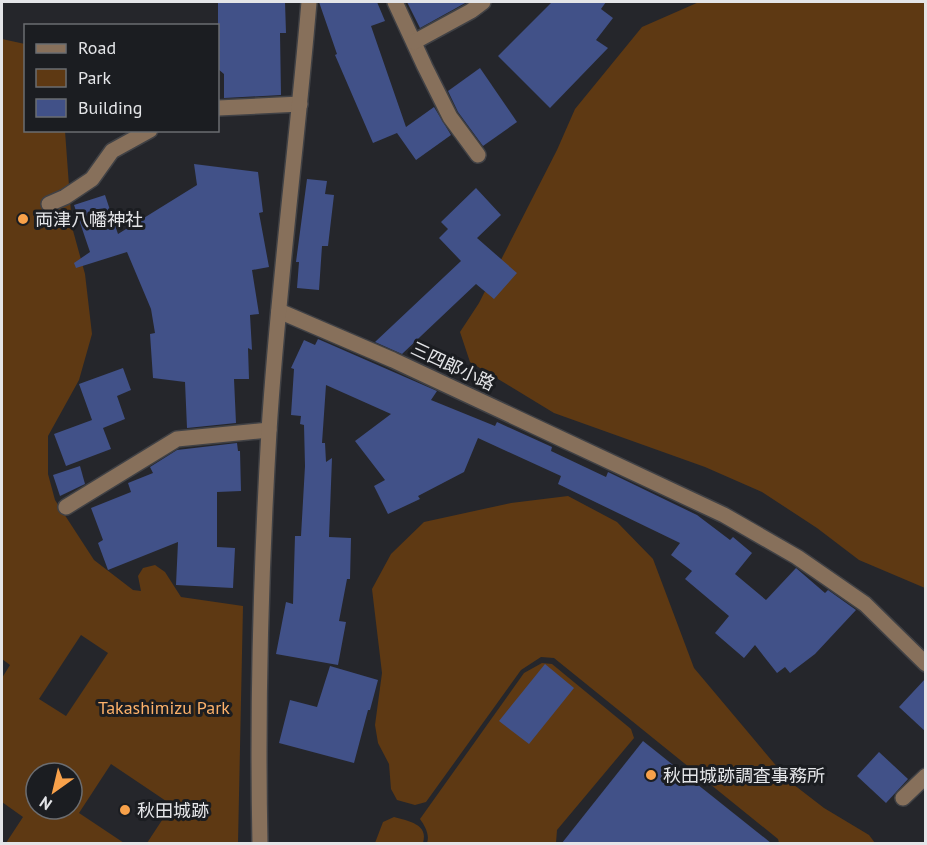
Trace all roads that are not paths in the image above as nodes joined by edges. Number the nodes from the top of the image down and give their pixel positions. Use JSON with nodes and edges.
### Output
{"nodes":[{"id":1,"x":309,"y":2,"type":"edge"},
{"id":2,"x":395,"y":2,"type":"edge"},
{"id":3,"x":483,"y":2,"type":"edge"},
{"id":4,"x":414,"y":42,"type":"junction"},
{"id":5,"x":300,"y":104,"type":"junction"},
{"id":6,"x":219,"y":108,"type":"edge"},
{"id":7,"x":146,"y":132,"type":"edge"},
{"id":8,"x":478,"y":155,"type":"dead end"},
{"id":9,"x":49,"y":204,"type":"dead end"},
{"id":10,"x":279,"y":311,"type":"junction"},
{"id":11,"x":269,"y":429,"type":"junction"},
{"id":12,"x":66,"y":507,"type":"dead end"},
{"id":13,"x":926,"y":664,"type":"edge"},
{"id":14,"x":926,"y":776,"type":"edge"},
{"id":15,"x":903,"y":798,"type":"dead end"},
{"id":16,"x":260,"y":843,"type":"edge"}],
"edges":[{"from":1,"to":5,"type":"street"},
{"from":2,"to":4,"type":"street"},
{"from":3,"to":4,"type":"street"},
{"from":4,"to":8,"type":"street"},
{"from":5,"to":6,"type":"street"},
{"from":5,"to":10,"type":"street"},
{"from":7,"to":9,"type":"street"},
{"from":10,"to":11,"type":"street"},
{"from":10,"to":13,"type":"street","name":"三四郎小路"},
{"from":11,"to":12,"type":"street"},
{"from":11,"to":16,"type":"street"},
{"from":14,"to":15,"type":"street"}]}
